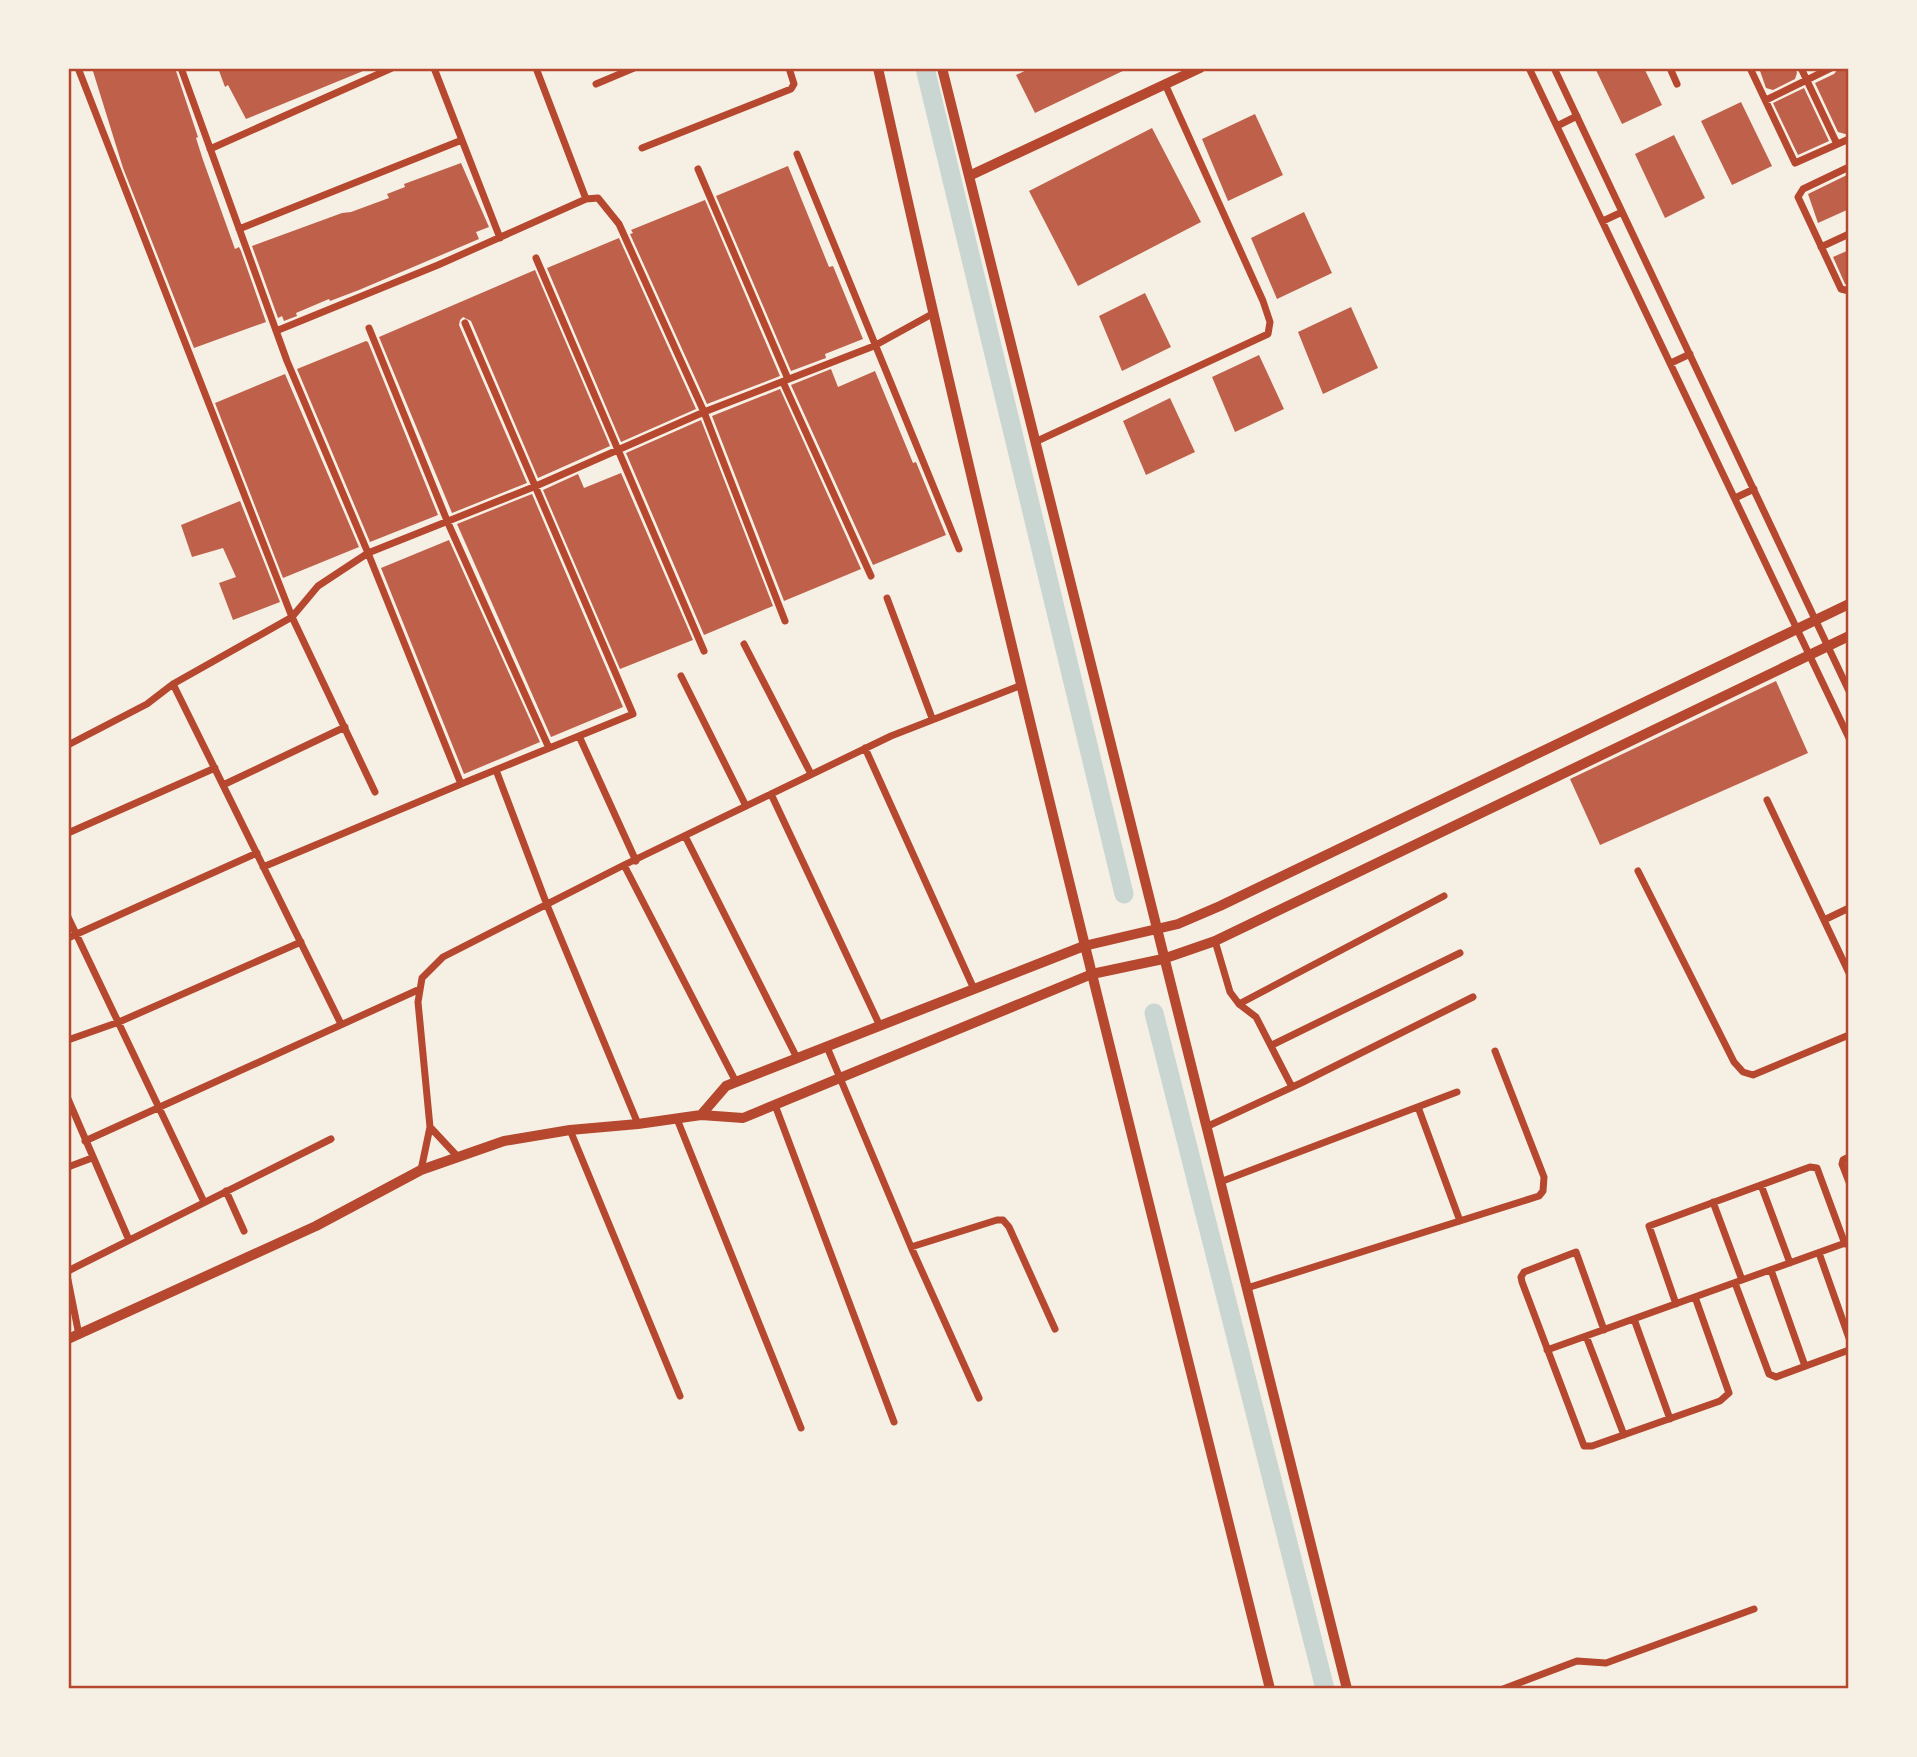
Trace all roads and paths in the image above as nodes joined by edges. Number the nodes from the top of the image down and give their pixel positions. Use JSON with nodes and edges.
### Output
{"nodes":[{"id":1,"x":78,"y":68,"type":"edge"},
{"id":2,"x":181,"y":68,"type":"edge"},
{"id":3,"x":391,"y":68,"type":"edge"},
{"id":4,"x":434,"y":68,"type":"edge"},
{"id":5,"x":536,"y":68,"type":"edge"},
{"id":6,"x":634,"y":68,"type":"edge"},
{"id":7,"x":789,"y":68,"type":"edge"},
{"id":8,"x":878,"y":68,"type":"edge"},
{"id":9,"x":942,"y":68,"type":"edge"},
{"id":10,"x":1200,"y":68,"type":"edge"},
{"id":11,"x":1529,"y":68,"type":"edge"},
{"id":12,"x":1554,"y":68,"type":"edge"},
{"id":13,"x":1670,"y":68,"type":"edge"},
{"id":14,"x":1751,"y":68,"type":"edge"},
{"id":15,"x":1801,"y":68,"type":"edge"},
{"id":16,"x":1831,"y":68,"type":"edge"},
{"id":17,"x":1807,"y":80,"type":"junction"},
{"id":18,"x":1677,"y":83,"type":"dead end"},
{"id":19,"x":596,"y":84,"type":"dead end"},
{"id":20,"x":1165,"y":84,"type":"junction"},
{"id":21,"x":1766,"y":100,"type":"junction"},
{"id":22,"x":1577,"y":116,"type":"junction"},
{"id":23,"x":1557,"y":126,"type":"junction"},
{"id":24,"x":1849,"y":139,"type":"edge"},
{"id":25,"x":462,"y":140,"type":"junction"},
{"id":26,"x":1837,"y":144,"type":"junction"},
{"id":27,"x":642,"y":148,"type":"dead end"},
{"id":28,"x":210,"y":149,"type":"junction"},
{"id":29,"x":797,"y":154,"type":"dead end"},
{"id":30,"x":1849,"y":167,"type":"edge"},
{"id":31,"x":698,"y":169,"type":"dead end"},
{"id":32,"x":969,"y":176,"type":"junction"},
{"id":33,"x":586,"y":198,"type":"junction"},
{"id":34,"x":1622,"y":212,"type":"junction"},
{"id":35,"x":1603,"y":221,"type":"junction"},
{"id":36,"x":239,"y":229,"type":"junction"},
{"id":37,"x":1849,"y":234,"type":"edge"},
{"id":38,"x":500,"y":238,"type":"junction"},
{"id":39,"x":1821,"y":247,"type":"junction"},
{"id":40,"x":536,"y":258,"type":"dead end"},
{"id":41,"x":1849,"y":291,"type":"edge"},
{"id":42,"x":932,"y":314,"type":"junction"},
{"id":43,"x":465,"y":323,"type":"dead end"},
{"id":44,"x":369,"y":328,"type":"dead end"},
{"id":45,"x":276,"y":331,"type":"junction"},
{"id":46,"x":874,"y":346,"type":"junction"},
{"id":47,"x":1690,"y":354,"type":"junction"},
{"id":48,"x":1671,"y":363,"type":"junction"},
{"id":49,"x":786,"y":381,"type":"junction"},
{"id":50,"x":704,"y":412,"type":"junction"},
{"id":51,"x":1035,"y":442,"type":"junction"},
{"id":52,"x":620,"y":451,"type":"junction"},
{"id":53,"x":536,"y":486,"type":"junction"},
{"id":54,"x":1754,"y":489,"type":"junction"},
{"id":55,"x":1735,"y":498,"type":"junction"},
{"id":56,"x":448,"y":523,"type":"junction"},
{"id":57,"x":959,"y":549,"type":"dead end"},
{"id":58,"x":368,"y":553,"type":"junction"},
{"id":59,"x":871,"y":576,"type":"dead end"},
{"id":60,"x":887,"y":598,"type":"dead end"},
{"id":61,"x":1849,"y":604,"type":"edge"},
{"id":62,"x":292,"y":617,"type":"junction"},
{"id":63,"x":1816,"y":620,"type":"junction"},
{"id":64,"x":785,"y":621,"type":"dead end"},
{"id":65,"x":1798,"y":628,"type":"junction"},
{"id":66,"x":1849,"y":636,"type":"edge"},
{"id":67,"x":744,"y":644,"type":"dead end"},
{"id":68,"x":1828,"y":647,"type":"junction"},
{"id":69,"x":704,"y":651,"type":"dead end"},
{"id":70,"x":1811,"y":655,"type":"junction"},
{"id":71,"x":681,"y":676,"type":"dead end"},
{"id":72,"x":173,"y":684,"type":"junction"},
{"id":73,"x":1022,"y":685,"type":"junction"},
{"id":74,"x":1849,"y":691,"type":"edge"},
{"id":75,"x":932,"y":718,"type":"junction"},
{"id":76,"x":345,"y":727,"type":"junction"},
{"id":77,"x":579,"y":736,"type":"junction"},
{"id":78,"x":1849,"y":738,"type":"edge"},
{"id":79,"x":68,"y":745,"type":"edge"},
{"id":80,"x":549,"y":748,"type":"junction"},
{"id":81,"x":864,"y":748,"type":"junction"},
{"id":82,"x":215,"y":768,"type":"junction"},
{"id":83,"x":496,"y":770,"type":"junction"},
{"id":84,"x":811,"y":774,"type":"junction"},
{"id":85,"x":461,"y":784,"type":"junction"},
{"id":86,"x":223,"y":785,"type":"junction"},
{"id":87,"x":374,"y":792,"type":"dead end"},
{"id":88,"x":771,"y":793,"type":"junction"},
{"id":89,"x":1767,"y":800,"type":"dead end"},
{"id":90,"x":746,"y":806,"type":"junction"},
{"id":91,"x":68,"y":832,"type":"edge"},
{"id":92,"x":685,"y":836,"type":"junction"},
{"id":93,"x":257,"y":853,"type":"junction"},
{"id":94,"x":636,"y":861,"type":"junction"},
{"id":95,"x":624,"y":866,"type":"junction"},
{"id":96,"x":263,"y":867,"type":"junction"},
{"id":97,"x":1639,"y":871,"type":"dead end"},
{"id":98,"x":1444,"y":896,"type":"dead end"},
{"id":99,"x":547,"y":905,"type":"junction"},
{"id":100,"x":1849,"y":908,"type":"edge"},
{"id":101,"x":68,"y":917,"type":"edge"},
{"id":102,"x":1824,"y":920,"type":"junction"},
{"id":103,"x":1156,"y":930,"type":"junction"},
{"id":104,"x":77,"y":934,"type":"junction"},
{"id":105,"x":68,"y":938,"type":"edge"},
{"id":106,"x":1215,"y":941,"type":"junction"},
{"id":107,"x":301,"y":942,"type":"junction"},
{"id":108,"x":1084,"y":946,"type":"junction"},
{"id":109,"x":1460,"y":953,"type":"dead end"},
{"id":110,"x":1163,"y":959,"type":"junction"},
{"id":111,"x":1849,"y":973,"type":"edge"},
{"id":112,"x":1092,"y":974,"type":"junction"},
{"id":113,"x":420,"y":989,"type":"junction"},
{"id":114,"x":974,"y":989,"type":"junction"},
{"id":115,"x":1473,"y":997,"type":"dead end"},
{"id":116,"x":1239,"y":1004,"type":"junction"},
{"id":117,"x":119,"y":1022,"type":"junction"},
{"id":118,"x":341,"y":1024,"type":"junction"},
{"id":119,"x":880,"y":1026,"type":"junction"},
{"id":120,"x":1849,"y":1035,"type":"edge"},
{"id":121,"x":68,"y":1040,"type":"edge"},
{"id":122,"x":1272,"y":1045,"type":"junction"},
{"id":123,"x":827,"y":1046,"type":"junction"},
{"id":124,"x":1496,"y":1051,"type":"dead end"},
{"id":125,"x":797,"y":1058,"type":"junction"},
{"id":126,"x":841,"y":1078,"type":"junction"},
{"id":127,"x":736,"y":1082,"type":"junction"},
{"id":128,"x":1292,"y":1087,"type":"junction"},
{"id":129,"x":1457,"y":1092,"type":"dead end"},
{"id":130,"x":68,"y":1100,"type":"edge"},
{"id":131,"x":159,"y":1105,"type":"junction"},
{"id":132,"x":775,"y":1105,"type":"junction"},
{"id":133,"x":1418,"y":1107,"type":"junction"},
{"id":134,"x":701,"y":1115,"type":"junction"},
{"id":135,"x":677,"y":1119,"type":"junction"},
{"id":136,"x":638,"y":1124,"type":"junction"},
{"id":137,"x":430,"y":1127,"type":"junction"},
{"id":138,"x":1206,"y":1127,"type":"junction"},
{"id":139,"x":570,"y":1130,"type":"junction"},
{"id":140,"x":331,"y":1139,"type":"dead end"},
{"id":141,"x":85,"y":1140,"type":"junction"},
{"id":142,"x":458,"y":1157,"type":"junction"},
{"id":143,"x":1849,"y":1157,"type":"edge"},
{"id":144,"x":92,"y":1158,"type":"junction"},
{"id":145,"x":68,"y":1167,"type":"edge"},
{"id":146,"x":421,"y":1170,"type":"junction"},
{"id":147,"x":1220,"y":1182,"type":"junction"},
{"id":148,"x":1849,"y":1182,"type":"edge"},
{"id":149,"x":1761,"y":1185,"type":"junction"},
{"id":150,"x":226,"y":1191,"type":"junction"},
{"id":151,"x":204,"y":1202,"type":"junction"},
{"id":152,"x":1713,"y":1202,"type":"junction"},
{"id":153,"x":1460,"y":1221,"type":"junction"},
{"id":154,"x":244,"y":1231,"type":"dead end"},
{"id":155,"x":130,"y":1240,"type":"junction"},
{"id":156,"x":1847,"y":1243,"type":"edge"},
{"id":157,"x":911,"y":1247,"type":"junction"},
{"id":158,"x":1819,"y":1253,"type":"junction"},
{"id":159,"x":1790,"y":1264,"type":"junction"},
{"id":160,"x":68,"y":1270,"type":"edge"},
{"id":161,"x":1771,"y":1270,"type":"junction"},
{"id":162,"x":68,"y":1280,"type":"edge"},
{"id":163,"x":1739,"y":1281,"type":"junction"},
{"id":164,"x":1247,"y":1288,"type":"junction"},
{"id":165,"x":1695,"y":1297,"type":"junction"},
{"id":166,"x":1676,"y":1304,"type":"junction"},
{"id":167,"x":1633,"y":1319,"type":"junction"},
{"id":168,"x":1055,"y":1329,"type":"dead end"},
{"id":169,"x":1604,"y":1330,"type":"junction"},
{"id":170,"x":1587,"y":1336,"type":"junction"},
{"id":171,"x":74,"y":1337,"type":"edge"},
{"id":172,"x":1849,"y":1338,"type":"edge"},
{"id":173,"x":1547,"y":1350,"type":"junction"},
{"id":174,"x":1849,"y":1350,"type":"edge"},
{"id":175,"x":1805,"y":1366,"type":"junction"},
{"id":176,"x":680,"y":1396,"type":"dead end"},
{"id":177,"x":979,"y":1398,"type":"dead end"},
{"id":178,"x":1670,"y":1419,"type":"junction"},
{"id":179,"x":894,"y":1422,"type":"dead end"},
{"id":180,"x":800,"y":1428,"type":"dead end"},
{"id":181,"x":1624,"y":1435,"type":"junction"},
{"id":182,"x":1754,"y":1609,"type":"dead end"},
{"id":183,"x":1270,"y":1689,"type":"edge"},
{"id":184,"x":1348,"y":1689,"type":"edge"},
{"id":185,"x":1503,"y":1689,"type":"edge"}],
"edges":[{"from":1,"to":62,"type":"street"},
{"from":2,"to":28,"type":"street"},
{"from":3,"to":28,"type":"street"},
{"from":4,"to":25,"type":"street"},
{"from":5,"to":33,"type":"street"},
{"from":6,"to":19,"type":"street"},
{"from":7,"to":27,"type":"street"},
{"from":8,"to":42,"type":"street"},
{"from":9,"to":32,"type":"street"},
{"from":10,"to":20,"type":"street"},
{"from":11,"to":23,"type":"street"},
{"from":12,"to":22,"type":"street"},
{"from":13,"to":18,"type":"street"},
{"from":14,"to":21,"type":"street"},
{"from":15,"to":17,"type":"street"},
{"from":16,"to":17,"type":"street"},
{"from":17,"to":21,"type":"street"},
{"from":17,"to":26,"type":"street"},
{"from":20,"to":32,"type":"street"},
{"from":20,"to":51,"type":"street"},
{"from":21,"to":26,"type":"street"},
{"from":22,"to":23,"type":"street"},
{"from":22,"to":34,"type":"street"},
{"from":23,"to":35,"type":"street"},
{"from":24,"to":26,"type":"street"},
{"from":25,"to":36,"type":"street"},
{"from":25,"to":38,"type":"street"},
{"from":28,"to":36,"type":"street"},
{"from":29,"to":46,"type":"street"},
{"from":30,"to":39,"type":"street"},
{"from":31,"to":49,"type":"street"},
{"from":32,"to":51,"type":"street"},
{"from":33,"to":38,"type":"street"},
{"from":33,"to":50,"type":"street"},
{"from":34,"to":35,"type":"street"},
{"from":34,"to":47,"type":"street"},
{"from":35,"to":48,"type":"street"},
{"from":36,"to":45,"type":"street"},
{"from":37,"to":39,"type":"street"},
{"from":38,"to":45,"type":"street"},
{"from":39,"to":41,"type":"street"},
{"from":40,"to":52,"type":"street"},
{"from":42,"to":46,"type":"street"},
{"from":42,"to":73,"type":"street"},
{"from":43,"to":53,"type":"street"},
{"from":44,"to":56,"type":"street"},
{"from":45,"to":58,"type":"street"},
{"from":46,"to":49,"type":"street"},
{"from":46,"to":57,"type":"street"},
{"from":47,"to":48,"type":"street"},
{"from":47,"to":54,"type":"street"},
{"from":48,"to":55,"type":"street"},
{"from":49,"to":50,"type":"street"},
{"from":49,"to":59,"type":"street"},
{"from":50,"to":52,"type":"street"},
{"from":50,"to":64,"type":"street"},
{"from":51,"to":103,"type":"street"},
{"from":52,"to":53,"type":"street"},
{"from":52,"to":69,"type":"street"},
{"from":53,"to":56,"type":"street"},
{"from":53,"to":77,"type":"street"},
{"from":54,"to":55,"type":"street"},
{"from":54,"to":63,"type":"street"},
{"from":55,"to":65,"type":"street"},
{"from":56,"to":58,"type":"street"},
{"from":56,"to":80,"type":"street"},
{"from":58,"to":62,"type":"street"},
{"from":58,"to":85,"type":"street"},
{"from":60,"to":75,"type":"street"},
{"from":61,"to":63,"type":"street"},
{"from":62,"to":72,"type":"street"},
{"from":62,"to":76,"type":"street"},
{"from":63,"to":65,"type":"street"},
{"from":63,"to":68,"type":"street"},
{"from":65,"to":70,"type":"street"},
{"from":65,"to":103,"type":"street"},
{"from":66,"to":68,"type":"street"},
{"from":67,"to":84,"type":"street"},
{"from":68,"to":70,"type":"street"},
{"from":68,"to":74,"type":"street"},
{"from":70,"to":78,"type":"street"},
{"from":70,"to":106,"type":"street"},
{"from":71,"to":90,"type":"street"},
{"from":72,"to":79,"type":"street"},
{"from":72,"to":82,"type":"street"},
{"from":73,"to":75,"type":"street"},
{"from":73,"to":108,"type":"street"},
{"from":75,"to":81,"type":"street"},
{"from":76,"to":86,"type":"street"},
{"from":76,"to":87,"type":"street"},
{"from":77,"to":80,"type":"street"},
{"from":77,"to":94,"type":"street"},
{"from":80,"to":83,"type":"street"},
{"from":81,"to":84,"type":"street"},
{"from":81,"to":114,"type":"street"},
{"from":82,"to":86,"type":"street"},
{"from":82,"to":91,"type":"street"},
{"from":83,"to":85,"type":"street"},
{"from":83,"to":99,"type":"street"},
{"from":84,"to":88,"type":"street"},
{"from":85,"to":96,"type":"street"},
{"from":86,"to":93,"type":"street"},
{"from":88,"to":90,"type":"street"},
{"from":88,"to":119,"type":"street"},
{"from":89,"to":102,"type":"street"},
{"from":90,"to":92,"type":"street"},
{"from":92,"to":94,"type":"street"},
{"from":92,"to":125,"type":"street"},
{"from":93,"to":96,"type":"street"},
{"from":93,"to":104,"type":"street"},
{"from":94,"to":95,"type":"street"},
{"from":95,"to":99,"type":"street"},
{"from":95,"to":127,"type":"street"},
{"from":96,"to":107,"type":"street"},
{"from":97,"to":120,"type":"street"},
{"from":98,"to":116,"type":"street"},
{"from":99,"to":113,"type":"street"},
{"from":99,"to":136,"type":"street"},
{"from":100,"to":102,"type":"street"},
{"from":101,"to":104,"type":"street"},
{"from":102,"to":111,"type":"street"},
{"from":103,"to":108,"type":"street"},
{"from":103,"to":110,"type":"street"},
{"from":104,"to":105,"type":"street"},
{"from":104,"to":117,"type":"street"},
{"from":106,"to":110,"type":"street"},
{"from":106,"to":116,"type":"street"},
{"from":107,"to":117,"type":"street"},
{"from":107,"to":118,"type":"street"},
{"from":108,"to":112,"type":"street"},
{"from":108,"to":114,"type":"street"},
{"from":109,"to":122,"type":"street"},
{"from":110,"to":112,"type":"street"},
{"from":110,"to":138,"type":"street"},
{"from":112,"to":126,"type":"street"},
{"from":112,"to":183,"type":"street"},
{"from":113,"to":118,"type":"street"},
{"from":113,"to":137,"type":"street"},
{"from":114,"to":119,"type":"street"},
{"from":115,"to":128,"type":"street"},
{"from":116,"to":122,"type":"street"},
{"from":117,"to":121,"type":"street"},
{"from":117,"to":131,"type":"street"},
{"from":118,"to":131,"type":"street"},
{"from":119,"to":123,"type":"street"},
{"from":122,"to":128,"type":"street"},
{"from":123,"to":125,"type":"street"},
{"from":123,"to":126,"type":"street"},
{"from":124,"to":153,"type":"street"},
{"from":125,"to":127,"type":"street"},
{"from":126,"to":132,"type":"street"},
{"from":126,"to":157,"type":"street"},
{"from":127,"to":134,"type":"street"},
{"from":128,"to":138,"type":"street"},
{"from":129,"to":133,"type":"street"},
{"from":130,"to":141,"type":"street"},
{"from":131,"to":141,"type":"street"},
{"from":131,"to":151,"type":"street"},
{"from":132,"to":134,"type":"street"},
{"from":132,"to":179,"type":"street"},
{"from":133,"to":147,"type":"street"},
{"from":133,"to":153,"type":"street"},
{"from":134,"to":135,"type":"street"},
{"from":135,"to":136,"type":"street"},
{"from":135,"to":180,"type":"street"},
{"from":136,"to":139,"type":"street"},
{"from":137,"to":142,"type":"street"},
{"from":137,"to":146,"type":"street"},
{"from":138,"to":147,"type":"street"},
{"from":139,"to":142,"type":"street"},
{"from":139,"to":176,"type":"street"},
{"from":140,"to":150,"type":"street"},
{"from":141,"to":144,"type":"street"},
{"from":142,"to":146,"type":"street"},
{"from":143,"to":148,"type":"street"},
{"from":144,"to":145,"type":"street"},
{"from":144,"to":155,"type":"street"},
{"from":146,"to":171,"type":"street"},
{"from":147,"to":164,"type":"street"},
{"from":149,"to":152,"type":"street"},
{"from":149,"to":156,"type":"street"},
{"from":149,"to":159,"type":"street"},
{"from":150,"to":151,"type":"street"},
{"from":150,"to":154,"type":"street"},
{"from":151,"to":155,"type":"street"},
{"from":152,"to":163,"type":"street"},
{"from":152,"to":166,"type":"street"},
{"from":153,"to":164,"type":"street"},
{"from":155,"to":160,"type":"street"},
{"from":156,"to":158,"type":"street"},
{"from":157,"to":168,"type":"street"},
{"from":157,"to":177,"type":"street"},
{"from":158,"to":159,"type":"street"},
{"from":158,"to":172,"type":"street"},
{"from":159,"to":161,"type":"street"},
{"from":161,"to":163,"type":"street"},
{"from":161,"to":175,"type":"street"},
{"from":162,"to":171,"type":"street"},
{"from":163,"to":165,"type":"street"},
{"from":163,"to":175,"type":"street"},
{"from":164,"to":184,"type":"street"},
{"from":165,"to":166,"type":"street"},
{"from":165,"to":178,"type":"street"},
{"from":166,"to":167,"type":"street"},
{"from":167,"to":169,"type":"street"},
{"from":167,"to":178,"type":"street"},
{"from":169,"to":170,"type":"street"},
{"from":169,"to":173,"type":"street"},
{"from":170,"to":173,"type":"street"},
{"from":170,"to":181,"type":"street"},
{"from":173,"to":181,"type":"street"},
{"from":174,"to":175,"type":"street"},
{"from":178,"to":181,"type":"street"},
{"from":182,"to":185,"type":"street"}]}
